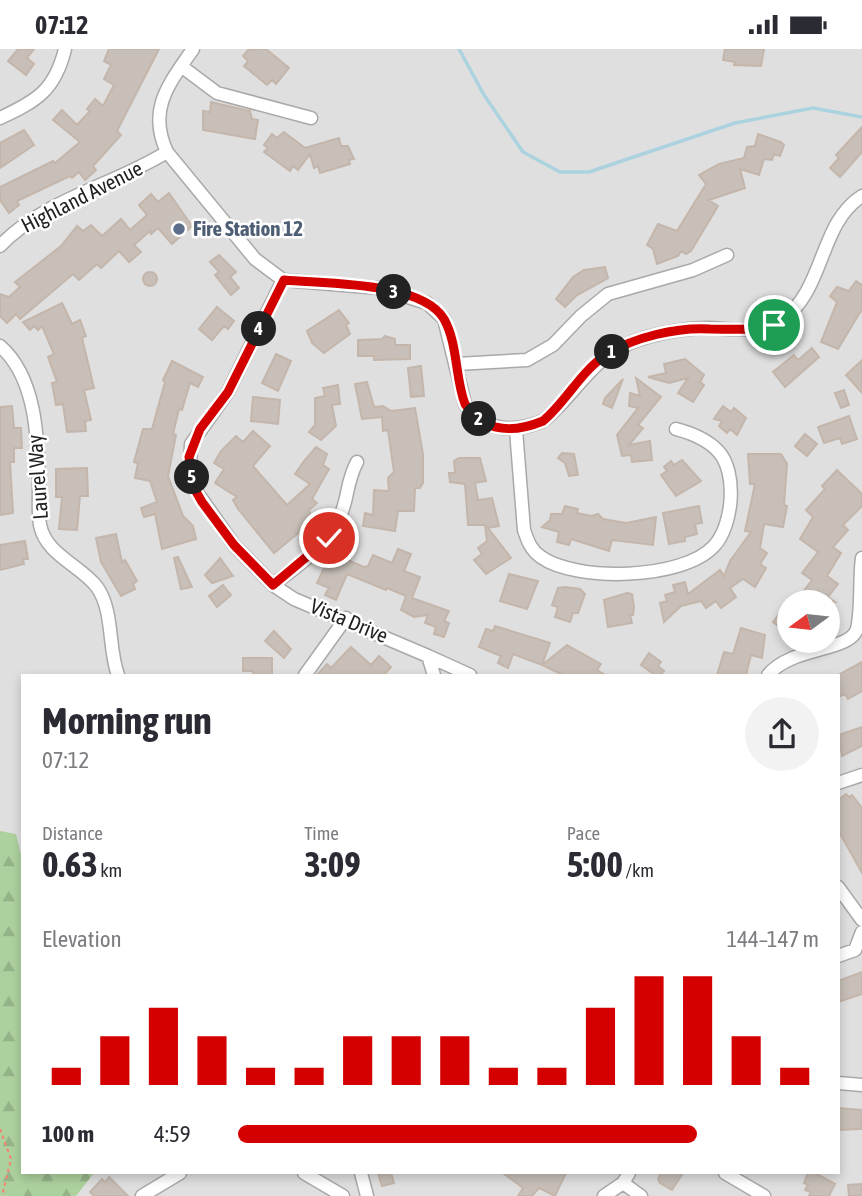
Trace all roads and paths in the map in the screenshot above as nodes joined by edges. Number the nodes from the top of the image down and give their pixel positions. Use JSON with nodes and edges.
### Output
{"nodes":[{"id":1,"x":65,"y":49,"type":"edge"},
{"id":2,"x":193,"y":49,"type":"edge"},
{"id":3,"x":181,"y":66,"type":"junction"},
{"id":4,"x":0,"y":118,"type":"edge"},
{"id":5,"x":311,"y":118,"type":"dead end"},
{"id":6,"x":167,"y":152,"type":"junction"},
{"id":7,"x":862,"y":196,"type":"edge"},
{"id":8,"x":0,"y":246,"type":"edge"},
{"id":9,"x":727,"y":255,"type":"dead end"},
{"id":10,"x":284,"y":280,"type":"junction"},
{"id":11,"x":0,"y":346,"type":"edge"},
{"id":12,"x":457,"y":364,"type":"junction"},
{"id":13,"x":676,"y":429,"type":"dead end"},
{"id":14,"x":516,"y":430,"type":"junction"},
{"id":15,"x":357,"y":462,"type":"dead end"},
{"id":16,"x":862,"y":558,"type":"edge"},
{"id":17,"x":273,"y":585,"type":"junction"},
{"id":18,"x":346,"y":618,"type":"junction"},
{"id":19,"x":428,"y":656,"type":"junction"},
{"id":20,"x":118,"y":674,"type":"edge"},
{"id":21,"x":306,"y":674,"type":"edge"},
{"id":22,"x":434,"y":674,"type":"edge"},
{"id":23,"x":468,"y":674,"type":"edge"},
{"id":24,"x":769,"y":674,"type":"edge"},
{"id":25,"x":862,"y":775,"type":"edge"},
{"id":26,"x":840,"y":782,"type":"edge"},
{"id":27,"x":840,"y":890,"type":"edge"},
{"id":28,"x":862,"y":920,"type":"edge"},
{"id":29,"x":862,"y":932,"type":"edge"},
{"id":30,"x":840,"y":955,"type":"edge"},
{"id":31,"x":840,"y":1083,"type":"edge"},
{"id":32,"x":862,"y":1085,"type":"edge"},
{"id":33,"x":0,"y":1129,"type":"edge"},
{"id":34,"x":178,"y":1174,"type":"edge"},
{"id":35,"x":306,"y":1174,"type":"edge"},
{"id":36,"x":361,"y":1174,"type":"edge"},
{"id":37,"x":726,"y":1174,"type":"edge"},
{"id":38,"x":626,"y":1178,"type":"edge"},
{"id":39,"x":2,"y":1196,"type":"edge"},
{"id":40,"x":142,"y":1196,"type":"edge"},
{"id":41,"x":343,"y":1196,"type":"edge"},
{"id":42,"x":367,"y":1196,"type":"edge"},
{"id":43,"x":604,"y":1196,"type":"edge"},
{"id":44,"x":641,"y":1196,"type":"edge"},
{"id":45,"x":764,"y":1196,"type":"edge"}],
"edges":[{"from":1,"to":4,"type":"street"},
{"from":2,"to":3,"type":"street"},
{"from":3,"to":5,"type":"street"},
{"from":3,"to":6,"type":"street"},
{"from":6,"to":8,"type":"street","name":"Highland Avenue"},
{"from":6,"to":10,"type":"street"},
{"from":7,"to":14,"type":"street"},
{"from":9,"to":12,"type":"street"},
{"from":10,"to":12,"type":"street"},
{"from":10,"to":17,"type":"street","name":"Vista Drive"},
{"from":11,"to":20,"type":"street","name":"Laurel Way"},
{"from":12,"to":14,"type":"street"},
{"from":13,"to":14,"type":"street"},
{"from":15,"to":17,"type":"street"},
{"from":16,"to":24,"type":"street"},
{"from":17,"to":18,"type":"street","name":"Vista Drive"},
{"from":18,"to":19,"type":"street","name":"Vista Drive"},
{"from":18,"to":21,"type":"street"},
{"from":19,"to":22,"type":"street"},
{"from":19,"to":23,"type":"street","name":"Vista Drive"},
{"from":25,"to":26,"type":"street"},
{"from":27,"to":28,"type":"street"},
{"from":29,"to":30,"type":"street"},
{"from":31,"to":32,"type":"street"},
{"from":33,"to":39,"type":"path"},
{"from":34,"to":40,"type":"street"},
{"from":35,"to":41,"type":"street"},
{"from":36,"to":42,"type":"street"},
{"from":37,"to":45,"type":"street"},
{"from":38,"to":43,"type":"street"},
{"from":38,"to":44,"type":"street"}]}
